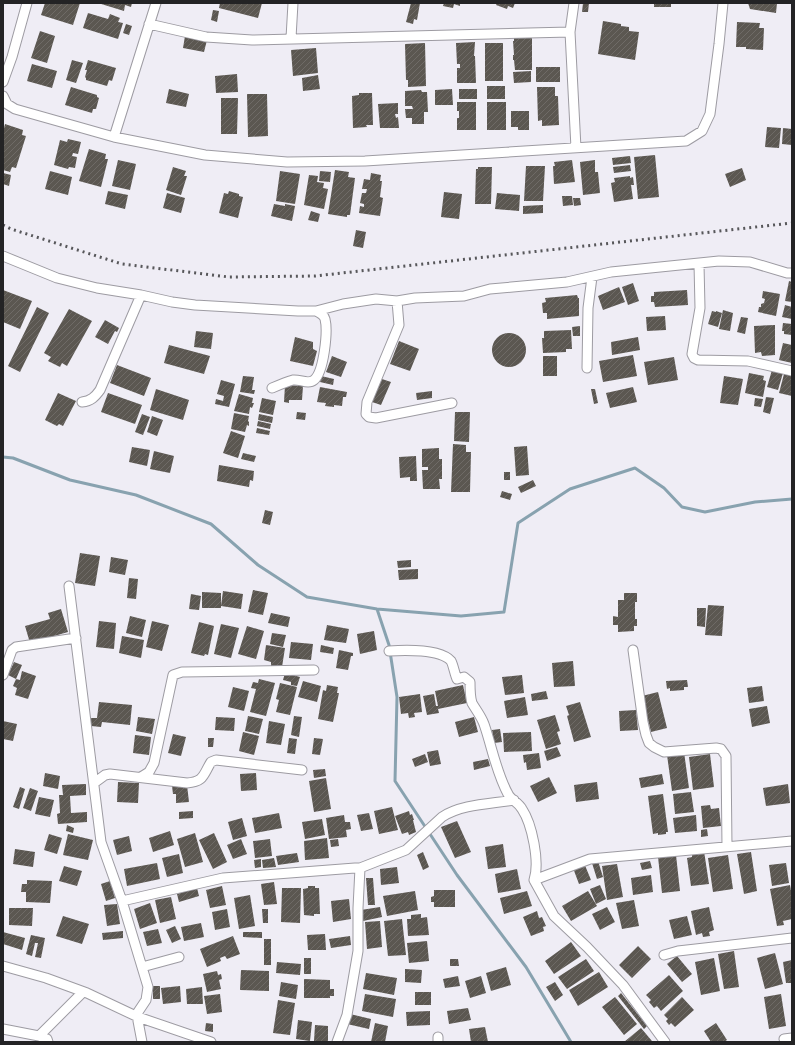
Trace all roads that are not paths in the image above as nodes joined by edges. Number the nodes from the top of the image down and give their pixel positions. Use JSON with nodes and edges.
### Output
{"nodes":[{"id":1,"x":28,"y":3,"type":"edge"},
{"id":2,"x":156,"y":3,"type":"edge"},
{"id":3,"x":293,"y":3,"type":"edge"},
{"id":4,"x":574,"y":3,"type":"edge"},
{"id":5,"x":723,"y":3,"type":"edge"},
{"id":6,"x":149,"y":24,"type":"junction"},
{"id":7,"x":570,"y":32,"type":"junction"},
{"id":8,"x":291,"y":38,"type":"junction"},
{"id":9,"x":3,"y":82,"type":"edge"},
{"id":10,"x":3,"y":96,"type":"edge"},
{"id":11,"x":114,"y":137,"type":"junction"},
{"id":12,"x":576,"y":148,"type":"junction"},
{"id":13,"x":3,"y":256,"type":"edge"},
{"id":14,"x":699,"y":264,"type":"junction"},
{"id":15,"x":792,"y":273,"type":"edge"},
{"id":16,"x":592,"y":277,"type":"junction"},
{"id":17,"x":141,"y":295,"type":"junction"},
{"id":18,"x":397,"y":301,"type":"junction"},
{"id":19,"x":316,"y":311,"type":"junction"},
{"id":20,"x":588,"y":368,"type":"dead end"},
{"id":21,"x":792,"y":371,"type":"edge"},
{"id":22,"x":272,"y":388,"type":"dead end"},
{"id":23,"x":82,"y":402,"type":"dead end"},
{"id":24,"x":452,"y":403,"type":"dead end"},
{"id":25,"x":70,"y":586,"type":"dead end"},
{"id":26,"x":76,"y":638,"type":"junction"},
{"id":27,"x":633,"y":650,"type":"dead end"},
{"id":28,"x":389,"y":651,"type":"dead end"},
{"id":29,"x":314,"y":670,"type":"dead end"},
{"id":30,"x":3,"y":675,"type":"edge"},
{"id":31,"x":302,"y":770,"type":"dead end"},
{"id":32,"x":141,"y":777,"type":"junction"},
{"id":33,"x":94,"y":783,"type":"junction"},
{"id":34,"x":514,"y":800,"type":"junction"},
{"id":35,"x":792,"y":841,"type":"edge"},
{"id":36,"x":727,"y":846,"type":"junction"},
{"id":37,"x":360,"y":868,"type":"junction"},
{"id":38,"x":534,"y":880,"type":"junction"},
{"id":39,"x":122,"y":901,"type":"junction"},
{"id":40,"x":792,"y":938,"type":"edge"},
{"id":41,"x":664,"y":955,"type":"dead end"},
{"id":42,"x":179,"y":957,"type":"dead end"},
{"id":43,"x":3,"y":966,"type":"edge"},
{"id":44,"x":142,"y":968,"type":"junction"},
{"id":45,"x":83,"y":992,"type":"junction"},
{"id":46,"x":138,"y":1017,"type":"junction"},
{"id":47,"x":3,"y":1029,"type":"edge"},
{"id":48,"x":39,"y":1036,"type":"junction"},
{"id":49,"x":48,"y":1042,"type":"edge"},
{"id":50,"x":142,"y":1042,"type":"edge"},
{"id":51,"x":211,"y":1042,"type":"edge"},
{"id":52,"x":338,"y":1042,"type":"edge"},
{"id":53,"x":665,"y":1042,"type":"edge"}],
"edges":[{"from":1,"to":9,"type":"street"},
{"from":2,"to":6,"type":"street"},
{"from":3,"to":8,"type":"street"},
{"from":4,"to":7,"type":"street"},
{"from":5,"to":12,"type":"street"},
{"from":6,"to":8,"type":"street"},
{"from":6,"to":11,"type":"street"},
{"from":7,"to":8,"type":"street"},
{"from":7,"to":12,"type":"street"},
{"from":10,"to":11,"type":"street"},
{"from":11,"to":12,"type":"street"},
{"from":13,"to":17,"type":"street"},
{"from":14,"to":15,"type":"street"},
{"from":14,"to":16,"type":"street"},
{"from":14,"to":21,"type":"street"},
{"from":16,"to":18,"type":"street"},
{"from":16,"to":20,"type":"street"},
{"from":17,"to":19,"type":"street"},
{"from":17,"to":23,"type":"street"},
{"from":18,"to":19,"type":"street"},
{"from":18,"to":24,"type":"street"},
{"from":19,"to":22,"type":"street"},
{"from":25,"to":26,"type":"street"},
{"from":26,"to":30,"type":"street"},
{"from":26,"to":33,"type":"street"},
{"from":27,"to":36,"type":"street"},
{"from":28,"to":34,"type":"street"},
{"from":29,"to":32,"type":"street"},
{"from":31,"to":32,"type":"street"},
{"from":32,"to":33,"type":"street"},
{"from":33,"to":39,"type":"street"},
{"from":34,"to":37,"type":"street"},
{"from":34,"to":38,"type":"street"},
{"from":35,"to":36,"type":"street"},
{"from":36,"to":38,"type":"street"},
{"from":37,"to":39,"type":"street"},
{"from":37,"to":52,"type":"street"},
{"from":38,"to":53,"type":"street"},
{"from":39,"to":44,"type":"street"},
{"from":40,"to":41,"type":"street"},
{"from":42,"to":44,"type":"street"},
{"from":43,"to":45,"type":"street"},
{"from":44,"to":46,"type":"street"},
{"from":45,"to":46,"type":"street"},
{"from":45,"to":48,"type":"street"},
{"from":46,"to":50,"type":"street"},
{"from":46,"to":51,"type":"street"},
{"from":47,"to":48,"type":"street"},
{"from":48,"to":49,"type":"street"}]}
